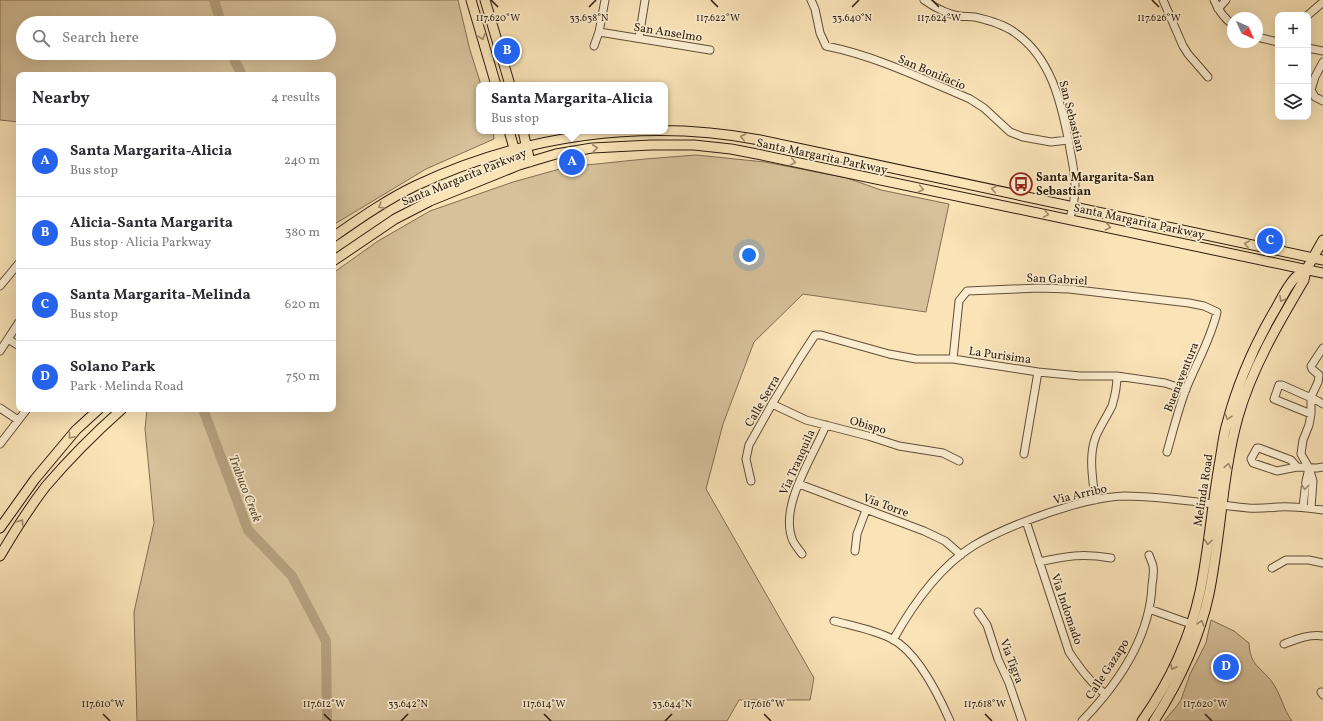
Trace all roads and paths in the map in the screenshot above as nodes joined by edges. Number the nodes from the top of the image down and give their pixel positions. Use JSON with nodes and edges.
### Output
{"nodes":[{"id":1,"x":471,"y":0,"type":"edge"},
{"id":2,"x":485,"y":0,"type":"edge"},
{"id":3,"x":605,"y":0,"type":"edge"},
{"id":4,"x":645,"y":0,"type":"edge"},
{"id":5,"x":811,"y":0,"type":"edge"},
{"id":6,"x":924,"y":0,"type":"edge"},
{"id":7,"x":1162,"y":0,"type":"edge"},
{"id":8,"x":1214,"y":0,"type":"edge"},
{"id":9,"x":1226,"y":0,"type":"edge"},
{"id":10,"x":1323,"y":2,"type":"edge"},
{"id":11,"x":1218,"y":9,"type":"junction"},
{"id":12,"x":1311,"y":12,"type":"edge"},
{"id":13,"x":1227,"y":19,"type":"edge"},
{"id":14,"x":599,"y":32,"type":"junction"},
{"id":15,"x":639,"y":38,"type":"junction"},
{"id":16,"x":1263,"y":38,"type":"edge"},
{"id":17,"x":1275,"y":41,"type":"edge"},
{"id":18,"x":594,"y":46,"type":"dead end"},
{"id":19,"x":1311,"y":49,"type":"edge"},
{"id":20,"x":710,"y":50,"type":"dead end"},
{"id":21,"x":1323,"y":51,"type":"edge"},
{"id":22,"x":1323,"y":62,"type":"edge"},
{"id":23,"x":1208,"y":77,"type":"dead end"},
{"id":24,"x":495,"y":82,"type":"edge"},
{"id":25,"x":509,"y":82,"type":"edge"},
{"id":26,"x":1323,"y":101,"type":"edge"},
{"id":27,"x":668,"y":131,"type":"edge"},
{"id":28,"x":510,"y":134,"type":"edge"},
{"id":29,"x":524,"y":134,"type":"edge"},
{"id":30,"x":590,"y":134,"type":"edge"},
{"id":31,"x":1068,"y":140,"type":"junction"},
{"id":32,"x":527,"y":146,"type":"junction"},
{"id":33,"x":515,"y":150,"type":"junction"},
{"id":34,"x":530,"y":162,"type":"junction"},
{"id":35,"x":520,"y":165,"type":"junction"},
{"id":36,"x":1073,"y":207,"type":"junction"},
{"id":37,"x":1070,"y":218,"type":"junction"},
{"id":38,"x":336,"y":235,"type":"edge"},
{"id":39,"x":1323,"y":240,"type":"edge"},
{"id":40,"x":336,"y":258,"type":"edge"},
{"id":41,"x":1313,"y":258,"type":"junction"},
{"id":42,"x":1323,"y":260,"type":"edge"},
{"id":43,"x":16,"y":267,"type":"edge"},
{"id":44,"x":1306,"y":270,"type":"junction"},
{"id":45,"x":1323,"y":273,"type":"edge"},
{"id":46,"x":0,"y":286,"type":"edge"},
{"id":47,"x":1217,"y":312,"type":"joint"},
{"id":48,"x":16,"y":327,"type":"edge"},
{"id":49,"x":814,"y":337,"type":"joint"},
{"id":50,"x":8,"y":339,"type":"junction"},
{"id":51,"x":16,"y":344,"type":"edge"},
{"id":52,"x":1323,"y":348,"type":"edge"},
{"id":53,"x":0,"y":351,"type":"edge"},
{"id":54,"x":953,"y":360,"type":"junction"},
{"id":55,"x":1038,"y":372,"type":"junction"},
{"id":56,"x":1117,"y":376,"type":"junction"},
{"id":57,"x":1186,"y":390,"type":"junction"},
{"id":58,"x":1311,"y":397,"type":"junction"},
{"id":59,"x":772,"y":404,"type":"junction"},
{"id":60,"x":1323,"y":404,"type":"edge"},
{"id":61,"x":0,"y":408,"type":"edge"},
{"id":62,"x":25,"y":412,"type":"edge"},
{"id":63,"x":96,"y":412,"type":"edge"},
{"id":64,"x":119,"y":412,"type":"edge"},
{"id":65,"x":1311,"y":414,"type":"junction"},
{"id":66,"x":18,"y":420,"type":"junction"},
{"id":67,"x":826,"y":425,"type":"junction"},
{"id":68,"x":0,"y":444,"type":"edge"},
{"id":69,"x":1168,"y":452,"type":"dead end"},
{"id":70,"x":1024,"y":454,"type":"dead end"},
{"id":71,"x":959,"y":460,"type":"dead end"},
{"id":72,"x":1297,"y":466,"type":"junction"},
{"id":73,"x":1323,"y":467,"type":"edge"},
{"id":74,"x":1309,"y":468,"type":"junction"},
{"id":75,"x":751,"y":481,"type":"dead end"},
{"id":76,"x":799,"y":484,"type":"junction"},
{"id":77,"x":1095,"y":500,"type":"junction"},
{"id":78,"x":1213,"y":503,"type":"junction"},
{"id":79,"x":1222,"y":505,"type":"junction"},
{"id":80,"x":1307,"y":508,"type":"junction"},
{"id":81,"x":866,"y":510,"type":"junction"},
{"id":82,"x":1323,"y":510,"type":"edge"},
{"id":83,"x":1026,"y":521,"type":"junction"},
{"id":84,"x":0,"y":528,"type":"edge"},
{"id":85,"x":855,"y":551,"type":"dead end"},
{"id":86,"x":802,"y":554,"type":"dead end"},
{"id":87,"x":961,"y":555,"type":"junction"},
{"id":88,"x":1149,"y":555,"type":"dead end"},
{"id":89,"x":0,"y":556,"type":"edge"},
{"id":90,"x":1110,"y":558,"type":"dead end"},
{"id":91,"x":1039,"y":562,"type":"junction"},
{"id":92,"x":1323,"y":563,"type":"edge"},
{"id":93,"x":1272,"y":568,"type":"dead end"},
{"id":94,"x":1149,"y":609,"type":"junction"},
{"id":95,"x":978,"y":612,"type":"dead end"},
{"id":96,"x":834,"y":621,"type":"dead end"},
{"id":97,"x":1190,"y":624,"type":"junction"},
{"id":98,"x":1323,"y":636,"type":"edge"},
{"id":99,"x":893,"y":640,"type":"junction"},
{"id":100,"x":1284,"y":644,"type":"dead end"},
{"id":101,"x":1105,"y":694,"type":"junction"},
{"id":102,"x":950,"y":721,"type":"edge"},
{"id":103,"x":1022,"y":721,"type":"edge"},
{"id":104,"x":1082,"y":721,"type":"edge"},
{"id":105,"x":1142,"y":721,"type":"edge"},
{"id":106,"x":1154,"y":721,"type":"edge"}],
"edges":[{"from":1,"to":24,"type":"main road","one_way":true},
{"from":2,"to":25,"type":"main road"},
{"from":3,"to":14,"type":"street"},
{"from":4,"to":15,"type":"street"},
{"from":5,"to":31,"type":"street","name":"San Bonifacio"},
{"from":6,"to":31,"type":"street","name":"San Sebastian"},
{"from":7,"to":23,"type":"street"},
{"from":8,"to":11,"type":"street"},
{"from":9,"to":11,"type":"street"},
{"from":10,"to":12,"type":"street"},
{"from":11,"to":13,"type":"street"},
{"from":14,"to":15,"type":"street","name":"San Anselmo"},
{"from":14,"to":18,"type":"street"},
{"from":15,"to":20,"type":"street","name":"San Anselmo"},
{"from":16,"to":17,"type":"street"},
{"from":19,"to":21,"type":"street"},
{"from":22,"to":26,"type":"street"},
{"from":36,"to":27,"type":"main road","name":"Santa Margarita Parkway","one_way":true},
{"from":28,"to":33,"type":"main road"},
{"from":29,"to":32,"type":"main road"},
{"from":30,"to":32,"type":"main road","name":"Santa Margarita Parkway","one_way":true},
{"from":31,"to":36,"type":"street","name":"San Sebastian"},
{"from":32,"to":33,"type":"main road","name":"Santa Margarita Parkway"},
{"from":32,"to":34,"type":"main road"},
{"from":33,"to":35,"type":"main road"},
{"from":33,"to":38,"type":"main road","name":"Santa Margarita Parkway","one_way":true},
{"from":34,"to":35,"type":"main road","name":"Santa Margarita Parkway"},
{"from":34,"to":37,"type":"main road","name":"Santa Margarita Parkway","one_way":true},
{"from":35,"to":40,"type":"main road","name":"Santa Margarita Parkway"},
{"from":36,"to":37,"type":"street","name":"San Sebastian"},
{"from":41,"to":36,"type":"main road","name":"Santa Margarita Parkway","one_way":true},
{"from":37,"to":44,"type":"main road","name":"Santa Margarita Parkway","one_way":true},
{"from":39,"to":41,"type":"main road","name":"Melinda Road"},
{"from":41,"to":42,"type":"main road","name":"Santa Margarita Parkway"},
{"from":41,"to":44,"type":"main road","name":"Melinda Road"},
{"from":43,"to":46,"type":"street"},
{"from":44,"to":45,"type":"main road","name":"Santa Margarita Parkway"},
{"from":44,"to":78,"type":"main road","name":"Melinda Road","one_way":true},
{"from":79,"to":44,"type":"main road","name":"Melinda Road","one_way":true},
{"from":47,"to":54,"type":"street","name":"San Gabriel"},
{"from":47,"to":57,"type":"street","name":"Buenaventura"},
{"from":48,"to":50,"type":"street"},
{"from":49,"to":54,"type":"street","name":"La Purisima"},
{"from":49,"to":59,"type":"street","name":"Calle Serra"},
{"from":50,"to":51,"type":"street"},
{"from":50,"to":53,"type":"street"},
{"from":52,"to":58,"type":"street"},
{"from":54,"to":55,"type":"street","name":"La Purisima"},
{"from":55,"to":56,"type":"street","name":"La Purisima"},
{"from":55,"to":70,"type":"street"},
{"from":56,"to":57,"type":"street","name":"La Purisima"},
{"from":56,"to":77,"type":"street"},
{"from":57,"to":69,"type":"street","name":"Buenaventura"},
{"from":58,"to":60,"type":"street"},
{"from":58,"to":65,"type":"street"},
{"from":58,"to":65,"type":"street"},
{"from":59,"to":67,"type":"street","name":"Obispo"},
{"from":59,"to":75,"type":"street","name":"Calle Serra"},
{"from":61,"to":66,"type":"street"},
{"from":62,"to":66,"type":"street"},
{"from":63,"to":84,"type":"main road","one_way":true},
{"from":89,"to":64,"type":"main road","one_way":true},
{"from":65,"to":74,"type":"street"},
{"from":66,"to":68,"type":"street"},
{"from":67,"to":71,"type":"street","name":"Obispo"},
{"from":67,"to":76,"type":"street","name":"Via Tranquila"},
{"from":72,"to":72,"type":"street"},
{"from":72,"to":74,"type":"street"},
{"from":73,"to":74,"type":"street"},
{"from":74,"to":80,"type":"street"},
{"from":76,"to":81,"type":"street","name":"Via Torre"},
{"from":76,"to":86,"type":"street","name":"Via Tranquila"},
{"from":77,"to":78,"type":"street","name":"Via Arribo"},
{"from":77,"to":83,"type":"street","name":"Via Arribo"},
{"from":78,"to":79,"type":"street","name":"Via Arribo"},
{"from":78,"to":97,"type":"main road","name":"Melinda Road","one_way":true},
{"from":79,"to":80,"type":"street","name":"Via Arribo"},
{"from":106,"to":79,"type":"main road","name":"Melinda Road","one_way":true},
{"from":80,"to":82,"type":"street","name":"Via Arribo"},
{"from":81,"to":85,"type":"street"},
{"from":81,"to":87,"type":"street","name":"Via Torre"},
{"from":83,"to":87,"type":"street","name":"Via Arribo"},
{"from":83,"to":91,"type":"street","name":"Via Indomado"},
{"from":87,"to":99,"type":"street","name":"Via Arribo"},
{"from":88,"to":94,"type":"street","name":"Calle Gazapo"},
{"from":90,"to":91,"type":"street"},
{"from":91,"to":101,"type":"street","name":"Via Indomado"},
{"from":92,"to":93,"type":"street"},
{"from":94,"to":97,"type":"street"},
{"from":94,"to":101,"type":"street","name":"Calle Gazapo"},
{"from":95,"to":103,"type":"street","name":"Via Tigra"},
{"from":96,"to":99,"type":"street"},
{"from":97,"to":105,"type":"main road","name":"Melinda Road","one_way":true},
{"from":98,"to":100,"type":"street"},
{"from":99,"to":102,"type":"street"},
{"from":101,"to":104,"type":"street","name":"Calle Gazapo"}]}
